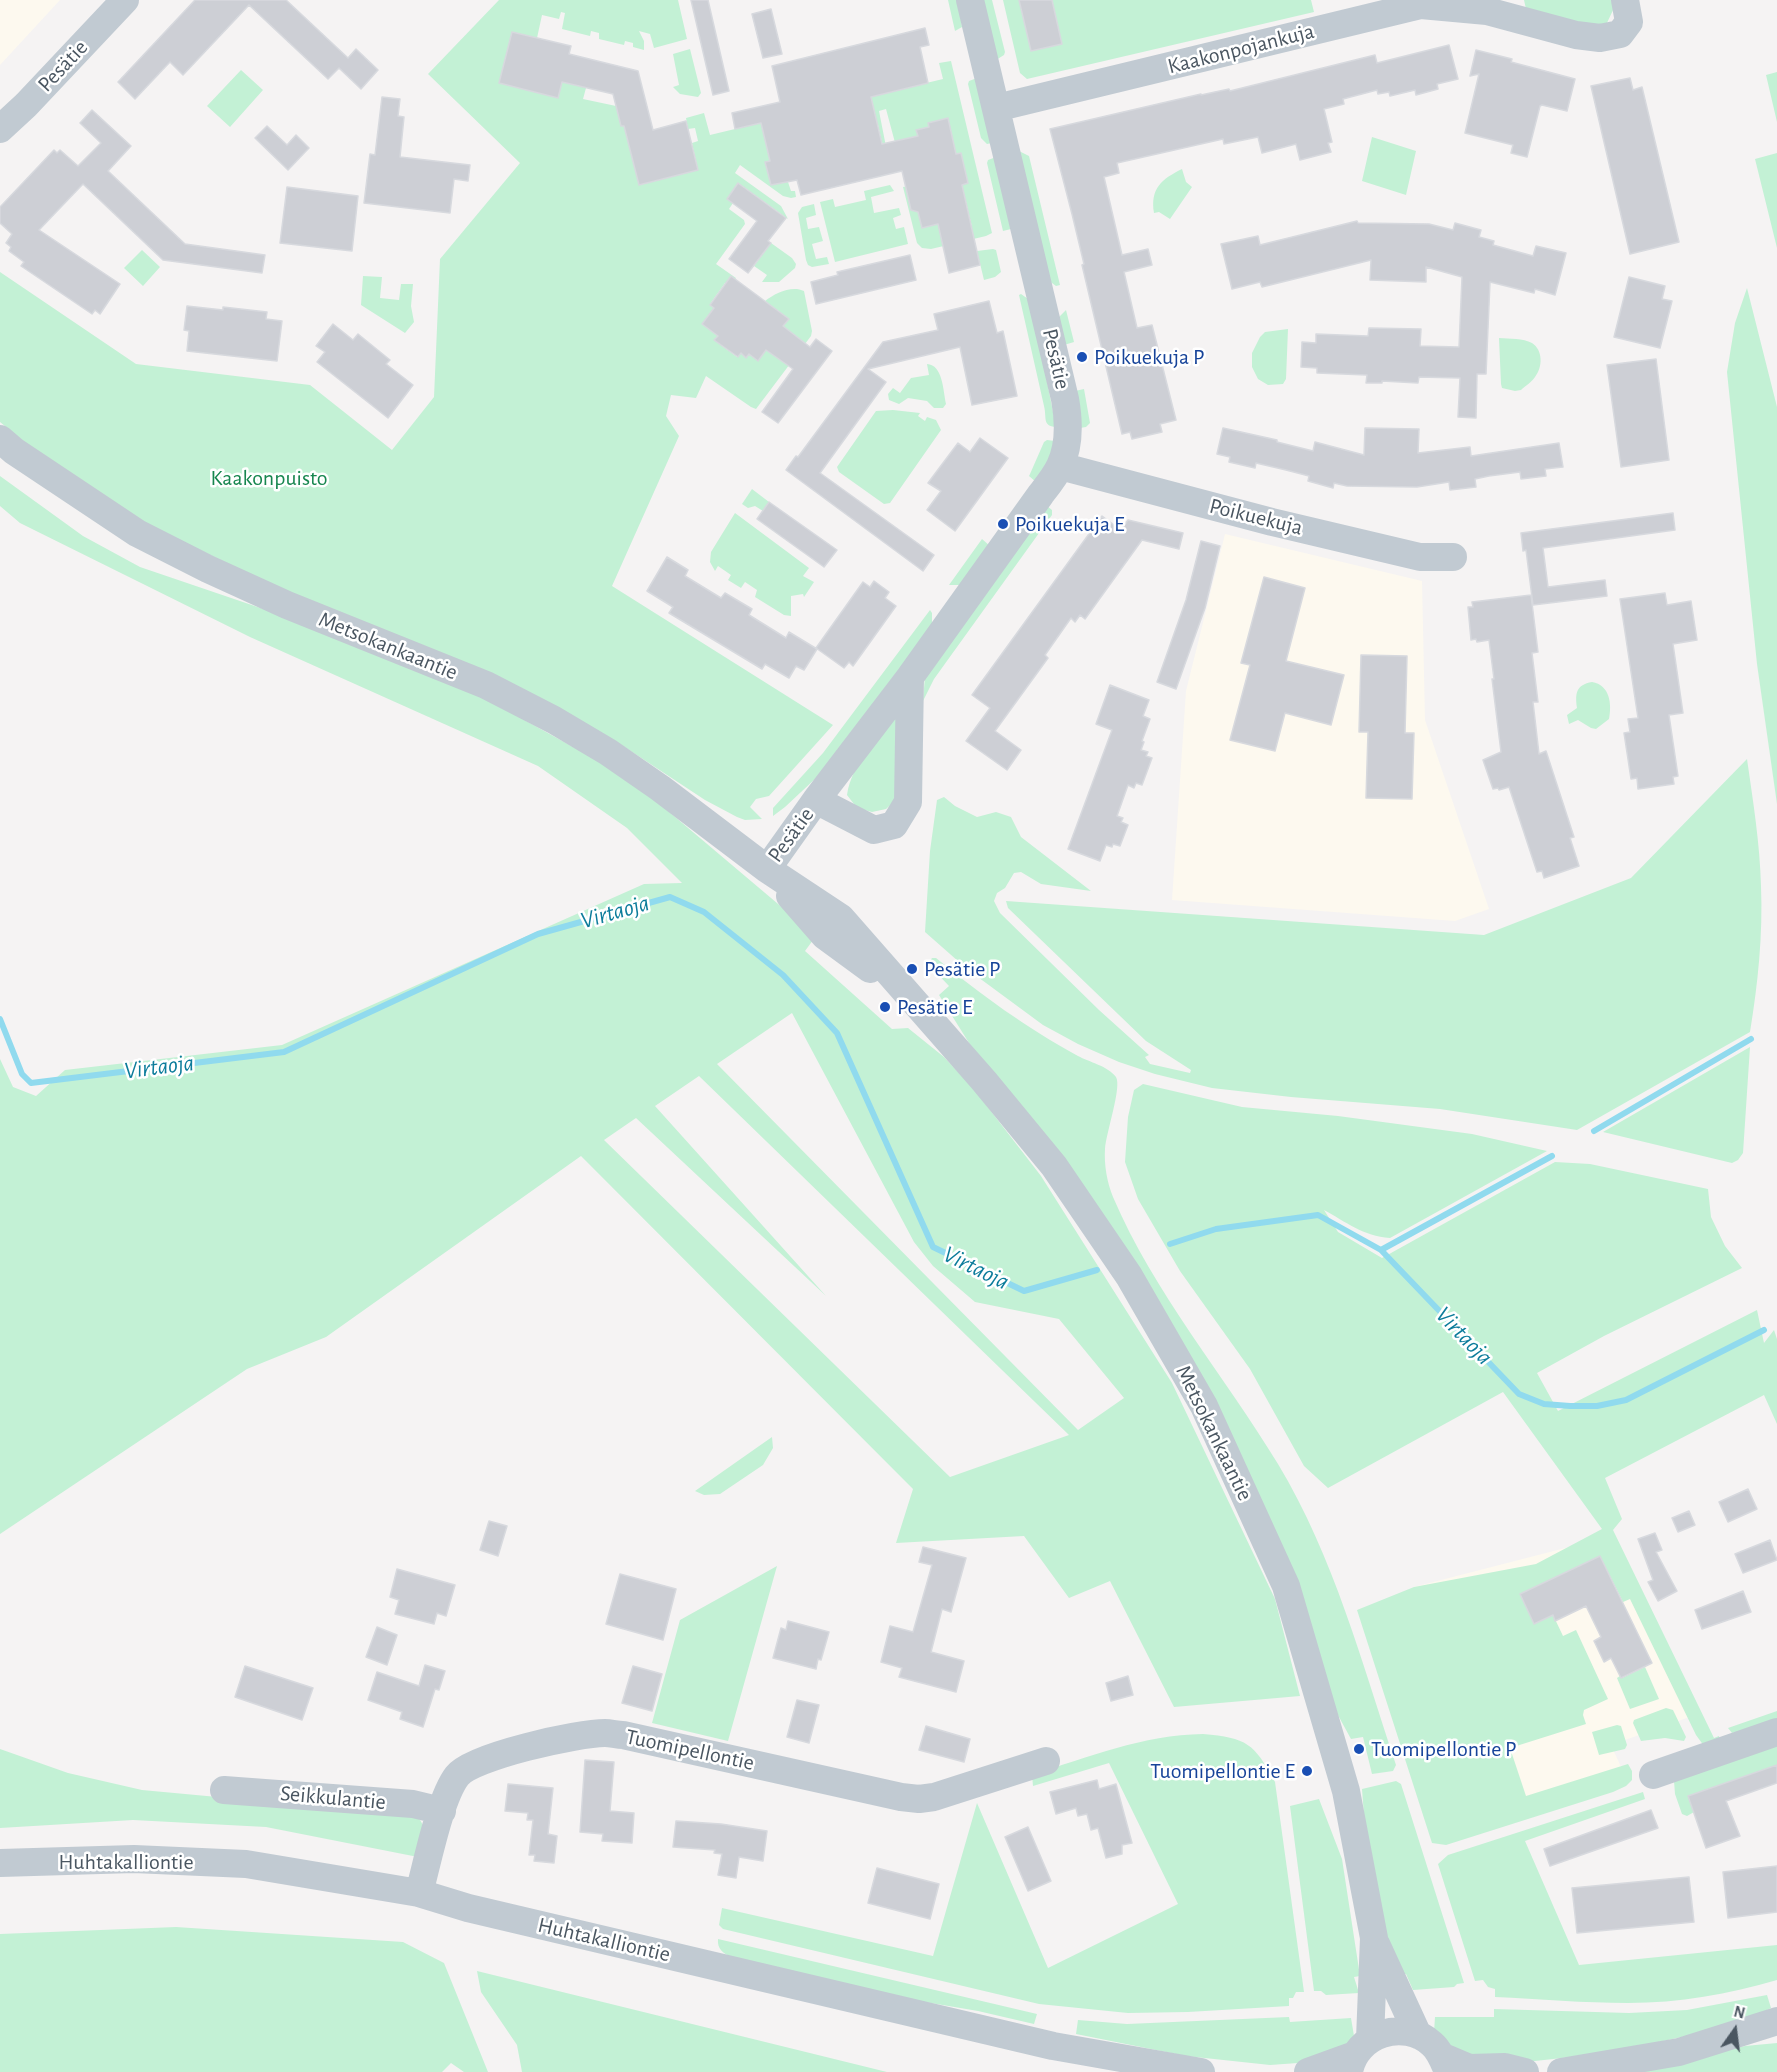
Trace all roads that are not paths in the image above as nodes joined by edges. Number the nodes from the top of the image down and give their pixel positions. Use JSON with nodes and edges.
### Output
{"nodes":[{"id":1,"x":125,"y":0,"type":"edge"},
{"id":2,"x":970,"y":0,"type":"edge"},
{"id":3,"x":1625,"y":0,"type":"edge"},
{"id":4,"x":1496,"y":5,"type":"edge"},
{"id":5,"x":996,"y":108,"type":"junction"},
{"id":6,"x":0,"y":129,"type":"edge"},
{"id":7,"x":0,"y":439,"type":"edge"},
{"id":8,"x":1060,"y":466,"type":"junction"},
{"id":9,"x":1453,"y":557,"type":"dead end"},
{"id":10,"x":910,"y":677,"type":"junction"},
{"id":11,"x":816,"y":800,"type":"junction"},
{"id":12,"x":767,"y":869,"type":"junction"},
{"id":13,"x":1777,"y":1732,"type":"edge"},
{"id":14,"x":1046,"y":1761,"type":"dead end"},
{"id":15,"x":1653,"y":1775,"type":"dead end"},
{"id":16,"x":224,"y":1790,"type":"dead end"},
{"id":17,"x":442,"y":1811,"type":"junction"},
{"id":18,"x":0,"y":1863,"type":"edge"},
{"id":19,"x":419,"y":1893,"type":"junction"},
{"id":20,"x":1374,"y":1938,"type":"junction"},
{"id":21,"x":1777,"y":2021,"type":"edge"},
{"id":22,"x":1418,"y":2035,"type":"junction"},
{"id":23,"x":1358,"y":2055,"type":"edge"},
{"id":24,"x":1445,"y":2065,"type":"edge"},
{"id":25,"x":1201,"y":2072,"type":"edge"},
{"id":26,"x":1308,"y":2072,"type":"edge"},
{"id":27,"x":1525,"y":2072,"type":"edge"},
{"id":28,"x":1561,"y":2072,"type":"edge"}],
"edges":[{"from":1,"to":6,"type":"street","name":"Pesätie"},
{"from":2,"to":5,"type":"street","name":"Pesätie"},
{"from":3,"to":4,"type":"street","name":"Kaakonpojankuja"},
{"from":4,"to":5,"type":"street","name":"Kaakonpojankuja"},
{"from":5,"to":8,"type":"street","name":"Pesätie"},
{"from":7,"to":12,"type":"street","name":"Metsokankaantie"},
{"from":8,"to":9,"type":"street","name":"Poikuekuja"},
{"from":8,"to":10,"type":"street","name":"Pesätie"},
{"from":10,"to":11,"type":"street","name":"Pesätie"},
{"from":10,"to":11,"type":"street","name":"Pesätie"},
{"from":11,"to":12,"type":"street","name":"Pesätie"},
{"from":12,"to":20,"type":"street","name":"Metsokankaantie"},
{"from":13,"to":15,"type":"street"},
{"from":14,"to":17,"type":"street","name":"Tuomipellontie"},
{"from":16,"to":17,"type":"street","name":"Seikkulantie"},
{"from":17,"to":19,"type":"street","name":"Tuomipellontie"},
{"from":18,"to":19,"type":"street","name":"Huhtakalliontie"},
{"from":19,"to":25,"type":"street","name":"Huhtakalliontie"},
{"from":20,"to":22,"type":"street","name":"Metsokankaantie"},
{"from":20,"to":23,"type":"street","name":"Metsokankaantie"},
{"from":21,"to":28,"type":"street"},
{"from":22,"to":23,"type":"street"},
{"from":22,"to":24,"type":"street"},
{"from":23,"to":26,"type":"street"},
{"from":24,"to":27,"type":"street"}]}
